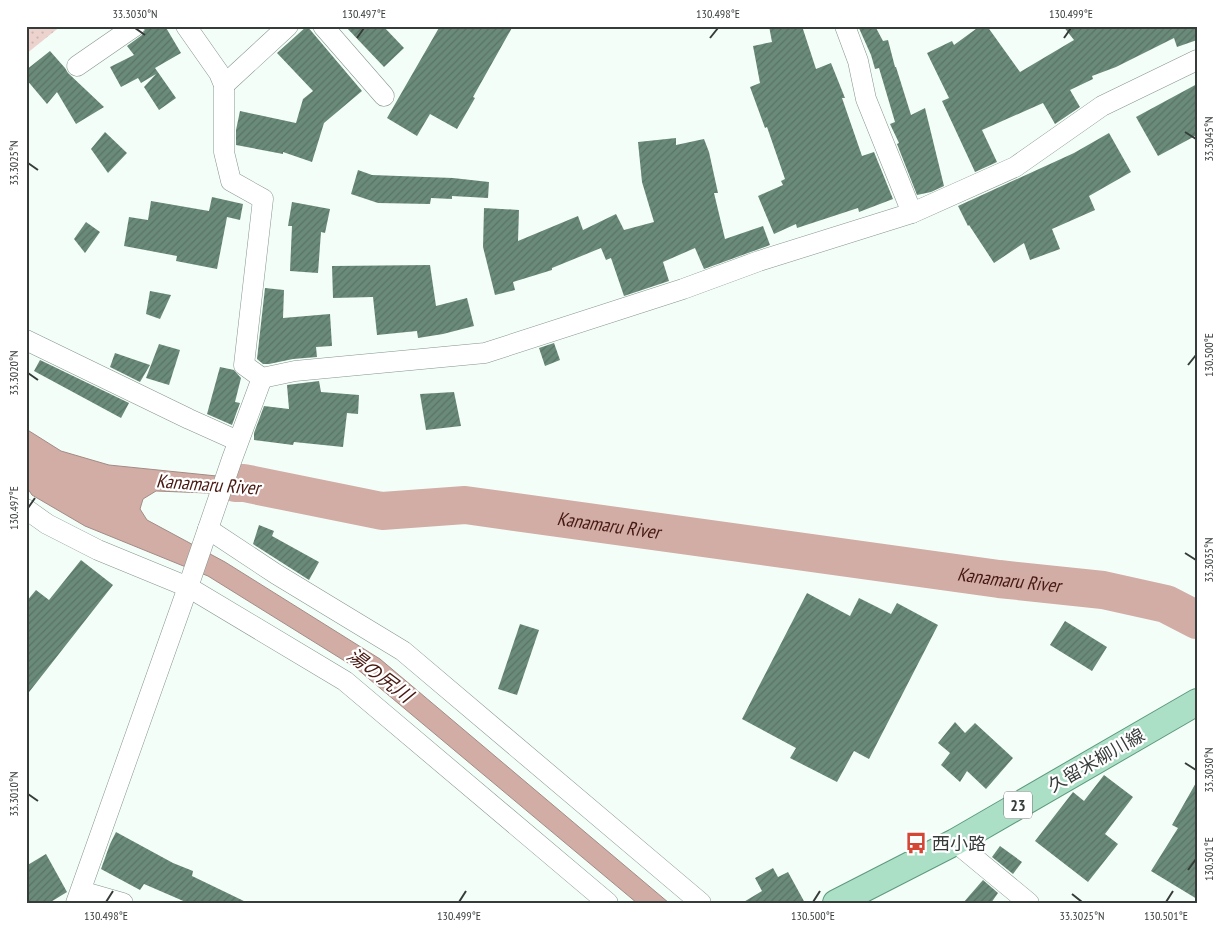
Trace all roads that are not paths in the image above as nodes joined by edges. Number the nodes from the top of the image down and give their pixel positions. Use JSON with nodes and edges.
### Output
{"nodes":[{"id":1,"x":135,"y":26,"type":"edge"},
{"id":2,"x":186,"y":26,"type":"edge"},
{"id":3,"x":288,"y":26,"type":"edge"},
{"id":4,"x":323,"y":26,"type":"edge"},
{"id":5,"x":845,"y":26,"type":"edge"},
{"id":6,"x":1197,"y":60,"type":"edge"},
{"id":7,"x":77,"y":66,"type":"dead end"},
{"id":8,"x":224,"y":85,"type":"junction"},
{"id":9,"x":384,"y":96,"type":"dead end"},
{"id":10,"x":912,"y":213,"type":"junction"},
{"id":11,"x":26,"y":340,"type":"edge"},
{"id":12,"x":262,"y":378,"type":"junction"},
{"id":13,"x":238,"y":441,"type":"junction"},
{"id":14,"x":26,"y":509,"type":"edge"},
{"id":15,"x":206,"y":536,"type":"junction"},
{"id":16,"x":191,"y":580,"type":"junction"},
{"id":17,"x":1197,"y":702,"type":"edge"},
{"id":18,"x":955,"y":842,"type":"junction"},
{"id":19,"x":78,"y":897,"type":"edge"},
{"id":20,"x":123,"y":903,"type":"edge"},
{"id":21,"x":608,"y":903,"type":"edge"},
{"id":22,"x":702,"y":903,"type":"edge"},
{"id":23,"x":836,"y":903,"type":"edge"},
{"id":24,"x":1029,"y":903,"type":"edge"}],
"edges":[{"from":1,"to":7,"type":"street"},
{"from":2,"to":8,"type":"street"},
{"from":3,"to":8,"type":"street"},
{"from":4,"to":9,"type":"street"},
{"from":5,"to":10,"type":"street"},
{"from":6,"to":10,"type":"street"},
{"from":8,"to":12,"type":"street"},
{"from":10,"to":12,"type":"street"},
{"from":11,"to":13,"type":"street"},
{"from":12,"to":13,"type":"street"},
{"from":13,"to":15,"type":"street"},
{"from":14,"to":16,"type":"street"},
{"from":15,"to":16,"type":"street"},
{"from":15,"to":22,"type":"street"},
{"from":16,"to":19,"type":"street"},
{"from":16,"to":21,"type":"street"},
{"from":17,"to":18,"type":"main road","name":"久留米柳川線","number":"23"},
{"from":18,"to":23,"type":"main road","name":"久留米柳川線","number":"23"},
{"from":18,"to":24,"type":"street"},
{"from":19,"to":20,"type":"street"}]}
